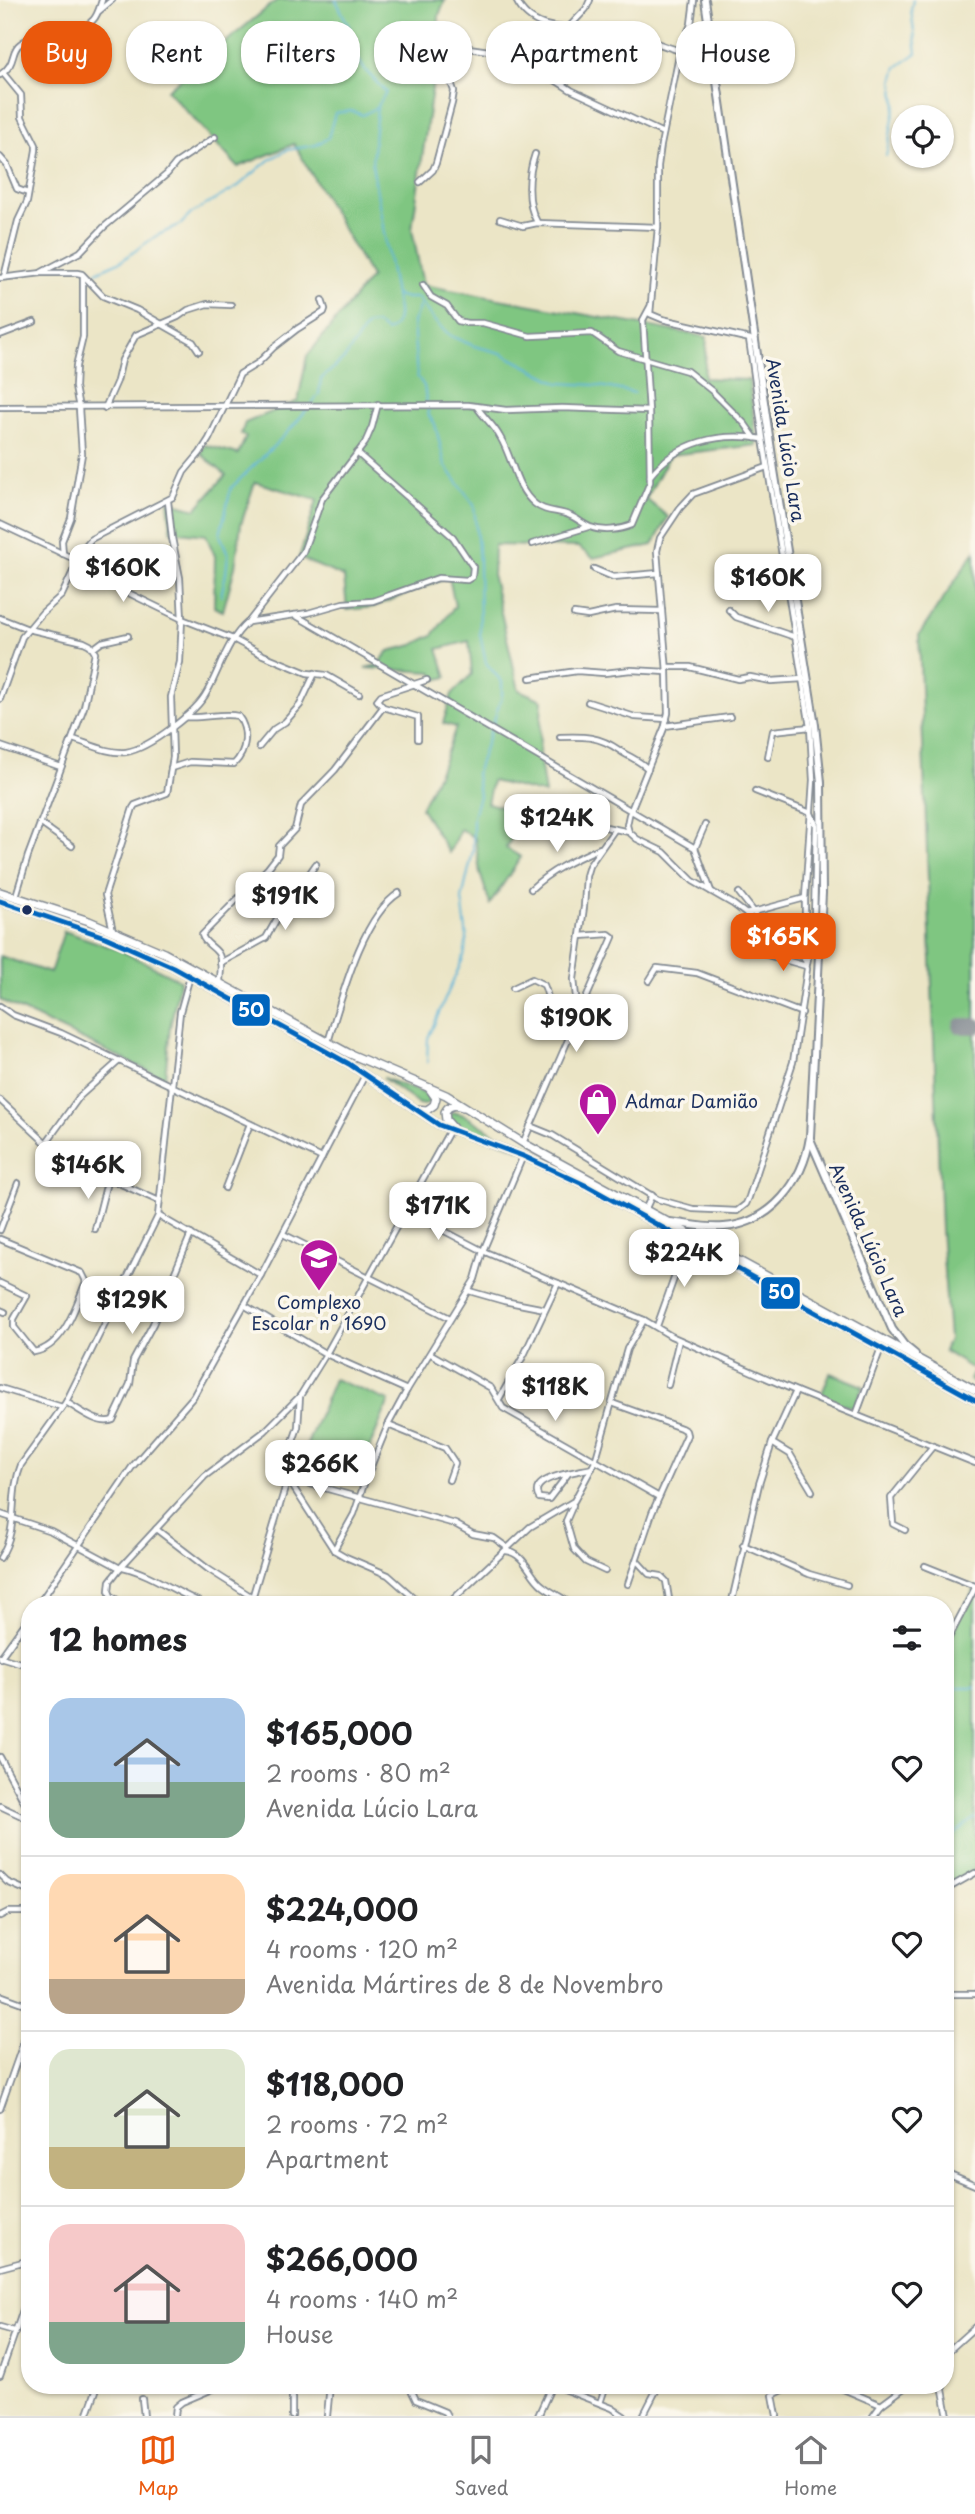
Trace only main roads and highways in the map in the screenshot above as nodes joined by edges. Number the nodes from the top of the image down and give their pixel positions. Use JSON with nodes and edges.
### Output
{"nodes":[{"id":1,"x":705,"y":0,"type":"edge"},
{"id":2,"x":0,"y":892,"type":"edge"},
{"id":3,"x":0,"y":901,"type":"edge"},
{"id":4,"x":427,"y":1086,"type":"junction"},
{"id":5,"x":411,"y":1108,"type":"junction"},
{"id":6,"x":467,"y":1108,"type":"junction"},
{"id":7,"x":459,"y":1133,"type":"junction"},
{"id":8,"x":810,"y":1137,"type":"junction"},
{"id":9,"x":665,"y":1221,"type":"junction"},
{"id":10,"x":944,"y":1373,"type":"junction"},
{"id":11,"x":975,"y":1390,"type":"edge"},
{"id":12,"x":975,"y":1400,"type":"edge"}],
"edges":[{"from":1,"to":8,"type":"main road","name":"Avenida Lúcio Lara"},
{"from":2,"to":4,"type":"main road"},
{"from":3,"to":5,"type":"main road"},
{"from":4,"to":5,"type":"main road"},
{"from":4,"to":6,"type":"main road"},
{"from":5,"to":7,"type":"main road"},
{"from":6,"to":7,"type":"main road"},
{"from":6,"to":9,"type":"main road"},
{"from":7,"to":12,"type":"main road"},
{"from":8,"to":9,"type":"main road","name":"Avenida Lúcio Lara"},
{"from":8,"to":10,"type":"main road","name":"Avenida Lúcio Lara"},
{"from":9,"to":10,"type":"main road"},
{"from":10,"to":11,"type":"main road"}]}
